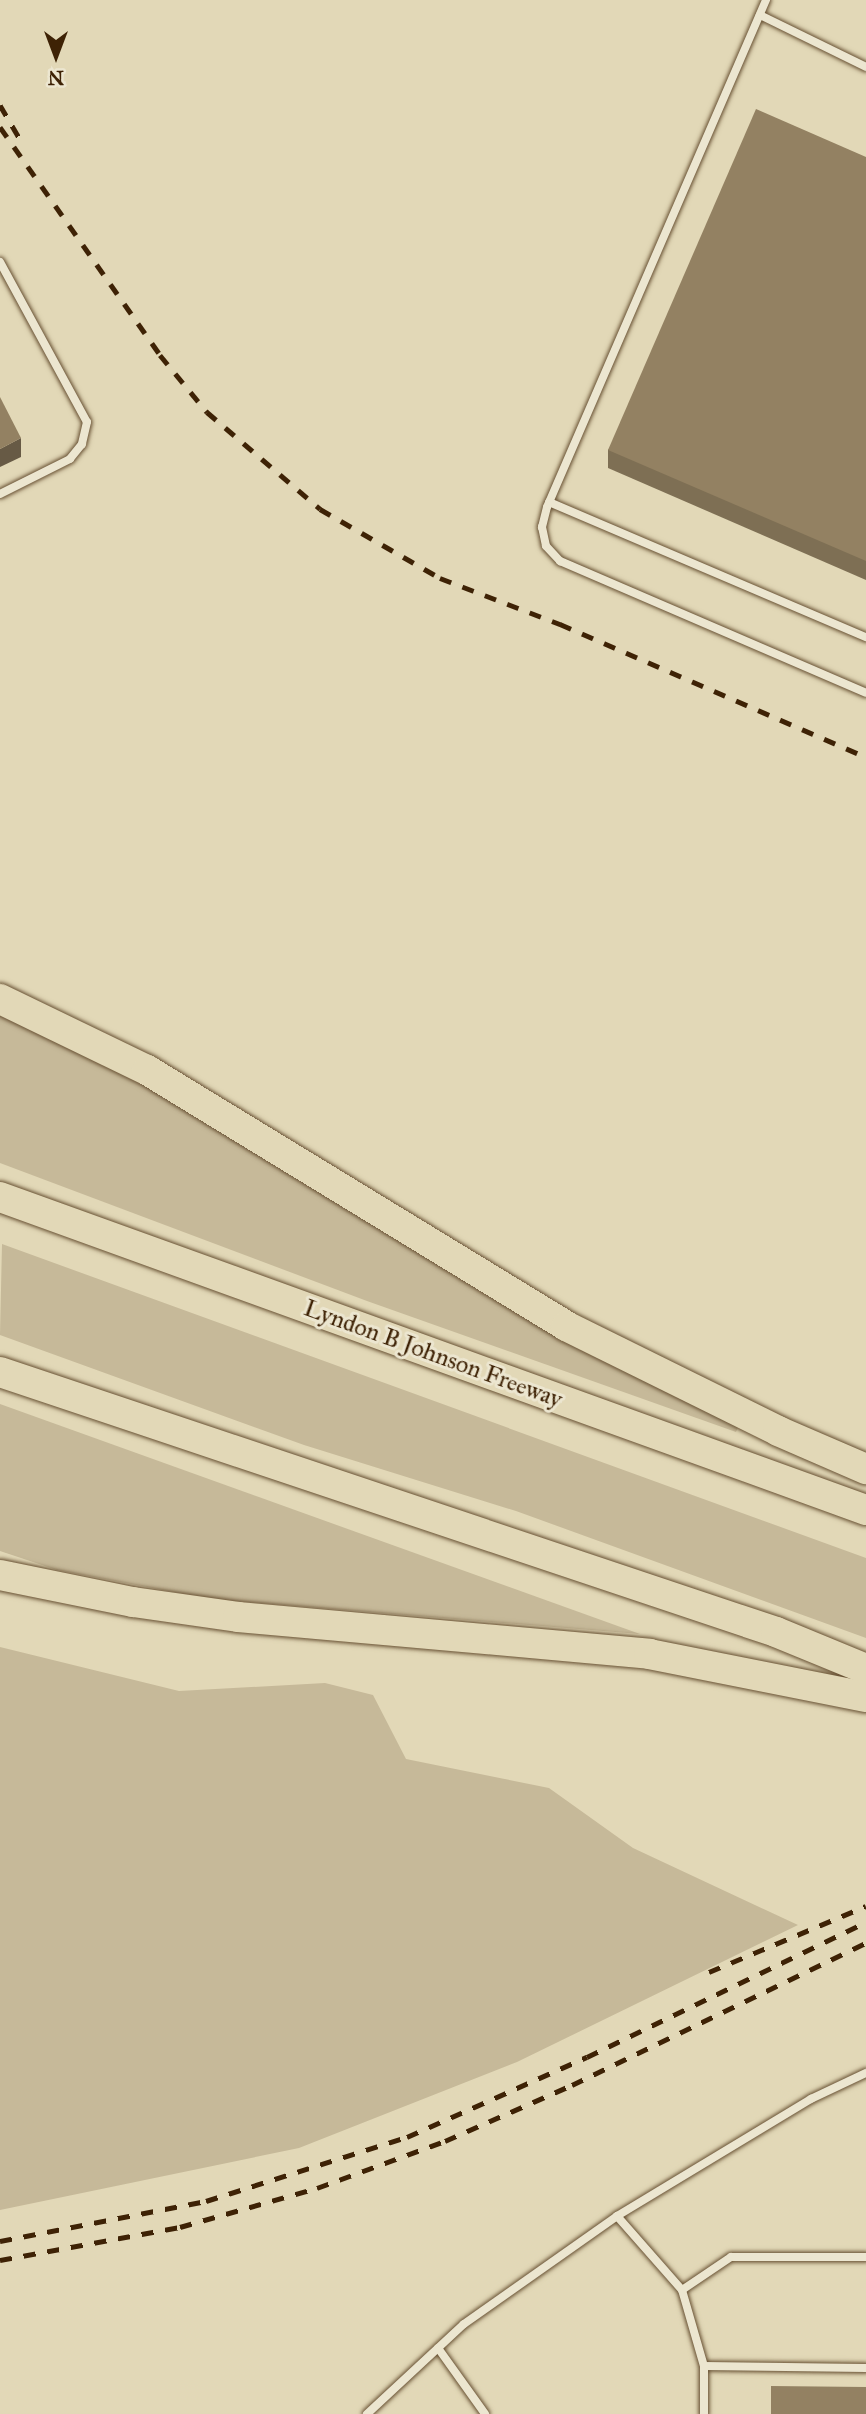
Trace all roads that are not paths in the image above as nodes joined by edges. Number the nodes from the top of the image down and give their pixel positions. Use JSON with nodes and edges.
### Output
{"nodes":[{"id":1,"x":766,"y":0,"type":"edge"},
{"id":2,"x":760,"y":15,"type":"junction"},
{"id":3,"x":866,"y":67,"type":"edge"},
{"id":4,"x":0,"y":262,"type":"edge"},
{"id":5,"x":0,"y":494,"type":"edge"},
{"id":6,"x":549,"y":502,"type":"junction"},
{"id":7,"x":866,"y":637,"type":"edge"},
{"id":8,"x":866,"y":693,"type":"edge"},
{"id":9,"x":0,"y":999,"type":"edge"},
{"id":10,"x":0,"y":1197,"type":"edge"},
{"id":11,"x":0,"y":1372,"type":"edge"},
{"id":12,"x":866,"y":1469,"type":"edge"},
{"id":13,"x":866,"y":1510,"type":"edge"},
{"id":14,"x":0,"y":1575,"type":"edge"},
{"id":15,"x":866,"y":1669,"type":"edge"},
{"id":16,"x":866,"y":1697,"type":"edge"},
{"id":17,"x":866,"y":2073,"type":"edge"},
{"id":18,"x":617,"y":2216,"type":"junction"},
{"id":19,"x":866,"y":2258,"type":"edge"},
{"id":20,"x":682,"y":2290,"type":"junction"},
{"id":21,"x":438,"y":2348,"type":"junction"},
{"id":22,"x":704,"y":2366,"type":"junction"},
{"id":23,"x":866,"y":2368,"type":"edge"},
{"id":24,"x":367,"y":2414,"type":"edge"},
{"id":25,"x":485,"y":2414,"type":"edge"},
{"id":26,"x":704,"y":2414,"type":"edge"}],
"edges":[{"from":1,"to":2,"type":"lane"},
{"from":2,"to":3,"type":"lane"},
{"from":2,"to":6,"type":"lane"},
{"from":4,"to":5,"type":"lane"},
{"from":6,"to":7,"type":"lane"},
{"from":6,"to":8,"type":"lane"},
{"from":9,"to":12,"type":"highway"},
{"from":10,"to":13,"type":"highway","name":"Lyndon B Johnson Freeway"},
{"from":11,"to":15,"type":"highway"},
{"from":14,"to":16,"type":"highway"},
{"from":17,"to":18,"type":"lane"},
{"from":18,"to":20,"type":"lane"},
{"from":18,"to":21,"type":"lane"},
{"from":19,"to":20,"type":"lane"},
{"from":20,"to":22,"type":"lane"},
{"from":21,"to":24,"type":"lane"},
{"from":21,"to":25,"type":"lane"},
{"from":22,"to":23,"type":"lane"},
{"from":22,"to":26,"type":"lane"}]}
